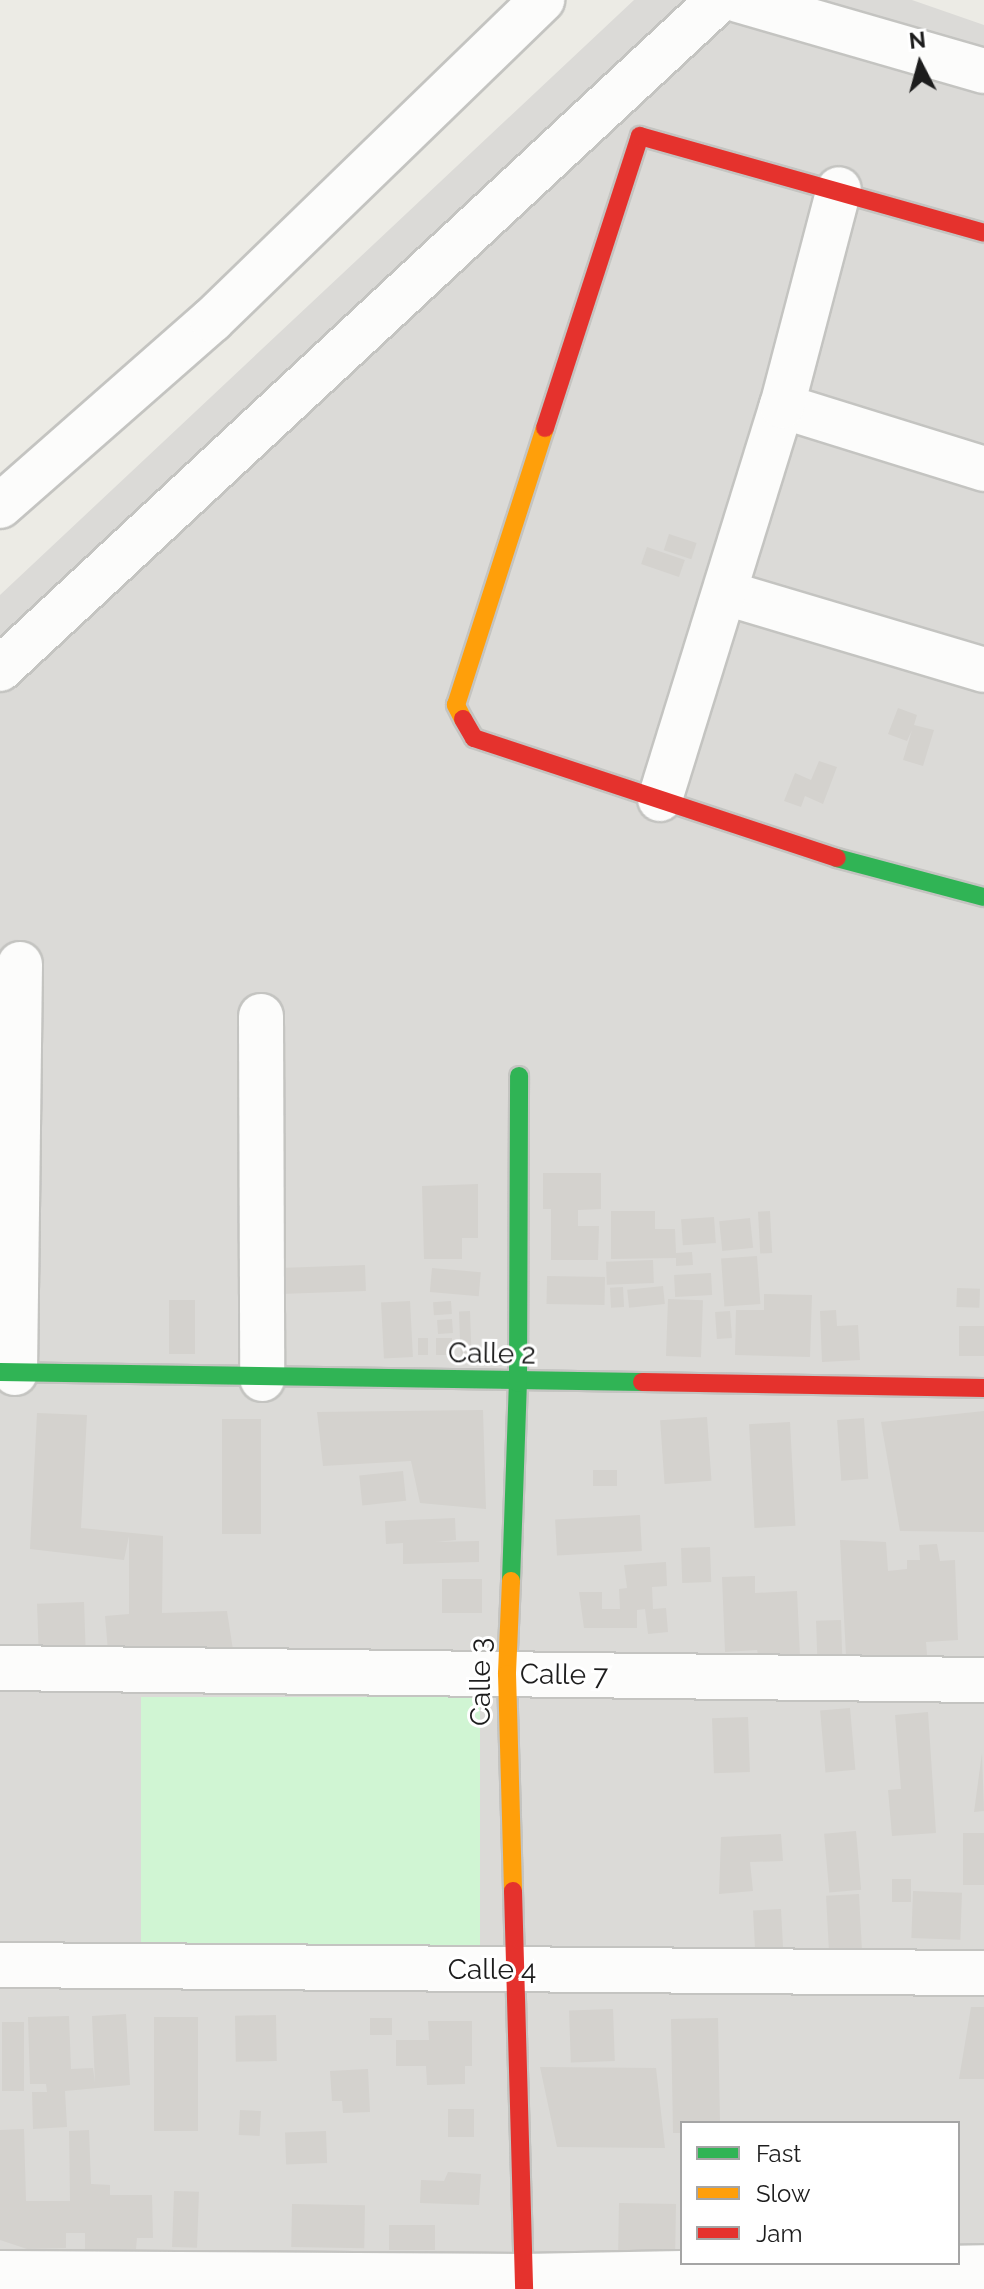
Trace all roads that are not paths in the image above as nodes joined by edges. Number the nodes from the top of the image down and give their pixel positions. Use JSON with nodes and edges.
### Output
{"nodes":[{"id":1,"x":542,"y":0,"type":"edge"},
{"id":2,"x":719,"y":0,"type":"edge"},
{"id":3,"x":738,"y":0,"type":"edge"},
{"id":4,"x":984,"y":71,"type":"edge"},
{"id":5,"x":590,"y":116,"type":"junction"},
{"id":6,"x":640,"y":136,"type":"junction"},
{"id":7,"x":839,"y":189,"type":"junction"},
{"id":8,"x":984,"y":233,"type":"edge"},
{"id":9,"x":782,"y":406,"type":"junction"},
{"id":10,"x":984,"y":469,"type":"edge"},
{"id":11,"x":0,"y":506,"type":"edge"},
{"id":12,"x":726,"y":593,"type":"junction"},
{"id":13,"x":0,"y":669,"type":"edge"},
{"id":14,"x":984,"y":670,"type":"edge"},
{"id":15,"x":660,"y":799,"type":"junction"},
{"id":16,"x":984,"y":897,"type":"edge"},
{"id":17,"x":20,"y":964,"type":"dead end"},
{"id":18,"x":261,"y":1016,"type":"dead end"},
{"id":19,"x":519,"y":1076,"type":"dead end"},
{"id":20,"x":8,"y":1372,"type":"edge"},
{"id":21,"x":262,"y":1379,"type":"junction"},
{"id":22,"x":518,"y":1383,"type":"junction"},
{"id":23,"x":984,"y":1388,"type":"edge"},
{"id":24,"x":0,"y":1668,"type":"edge"},
{"id":25,"x":507,"y":1674,"type":"junction"},
{"id":26,"x":984,"y":1680,"type":"edge"},
{"id":27,"x":0,"y":1965,"type":"edge"},
{"id":28,"x":515,"y":1970,"type":"junction"},
{"id":29,"x":984,"y":1973,"type":"edge"},
{"id":30,"x":984,"y":2267,"type":"edge"},
{"id":31,"x":0,"y":2273,"type":"edge"},
{"id":32,"x":524,"y":2283,"type":"edge"}],
"edges":[{"from":1,"to":11,"type":"street"},
{"from":2,"to":5,"type":"street"},
{"from":3,"to":4,"type":"street"},
{"from":5,"to":6,"type":"street"},
{"from":5,"to":13,"type":"street"},
{"from":6,"to":7,"type":"street"},
{"from":6,"to":15,"type":"street"},
{"from":7,"to":8,"type":"street"},
{"from":7,"to":9,"type":"street"},
{"from":9,"to":10,"type":"street"},
{"from":9,"to":12,"type":"street"},
{"from":12,"to":14,"type":"street"},
{"from":12,"to":15,"type":"street"},
{"from":15,"to":16,"type":"street"},
{"from":17,"to":20,"type":"street"},
{"from":18,"to":21,"type":"street"},
{"from":19,"to":22,"type":"street","name":"Calle 3"},
{"from":20,"to":21,"type":"street","name":"Calle 2"},
{"from":21,"to":22,"type":"street","name":"Calle 2"},
{"from":22,"to":23,"type":"street","name":"Calle 2"},
{"from":22,"to":25,"type":"street","name":"Calle 3"},
{"from":24,"to":25,"type":"street","name":"Calle 7"},
{"from":25,"to":26,"type":"street","name":"Calle 7"},
{"from":25,"to":28,"type":"street","name":"Calle 3"},
{"from":27,"to":28,"type":"street","name":"Calle 4"},
{"from":28,"to":29,"type":"street","name":"Calle 4"},
{"from":28,"to":32,"type":"street","name":"Calle 3"},
{"from":30,"to":32,"type":"street"},
{"from":31,"to":32,"type":"street"}]}
